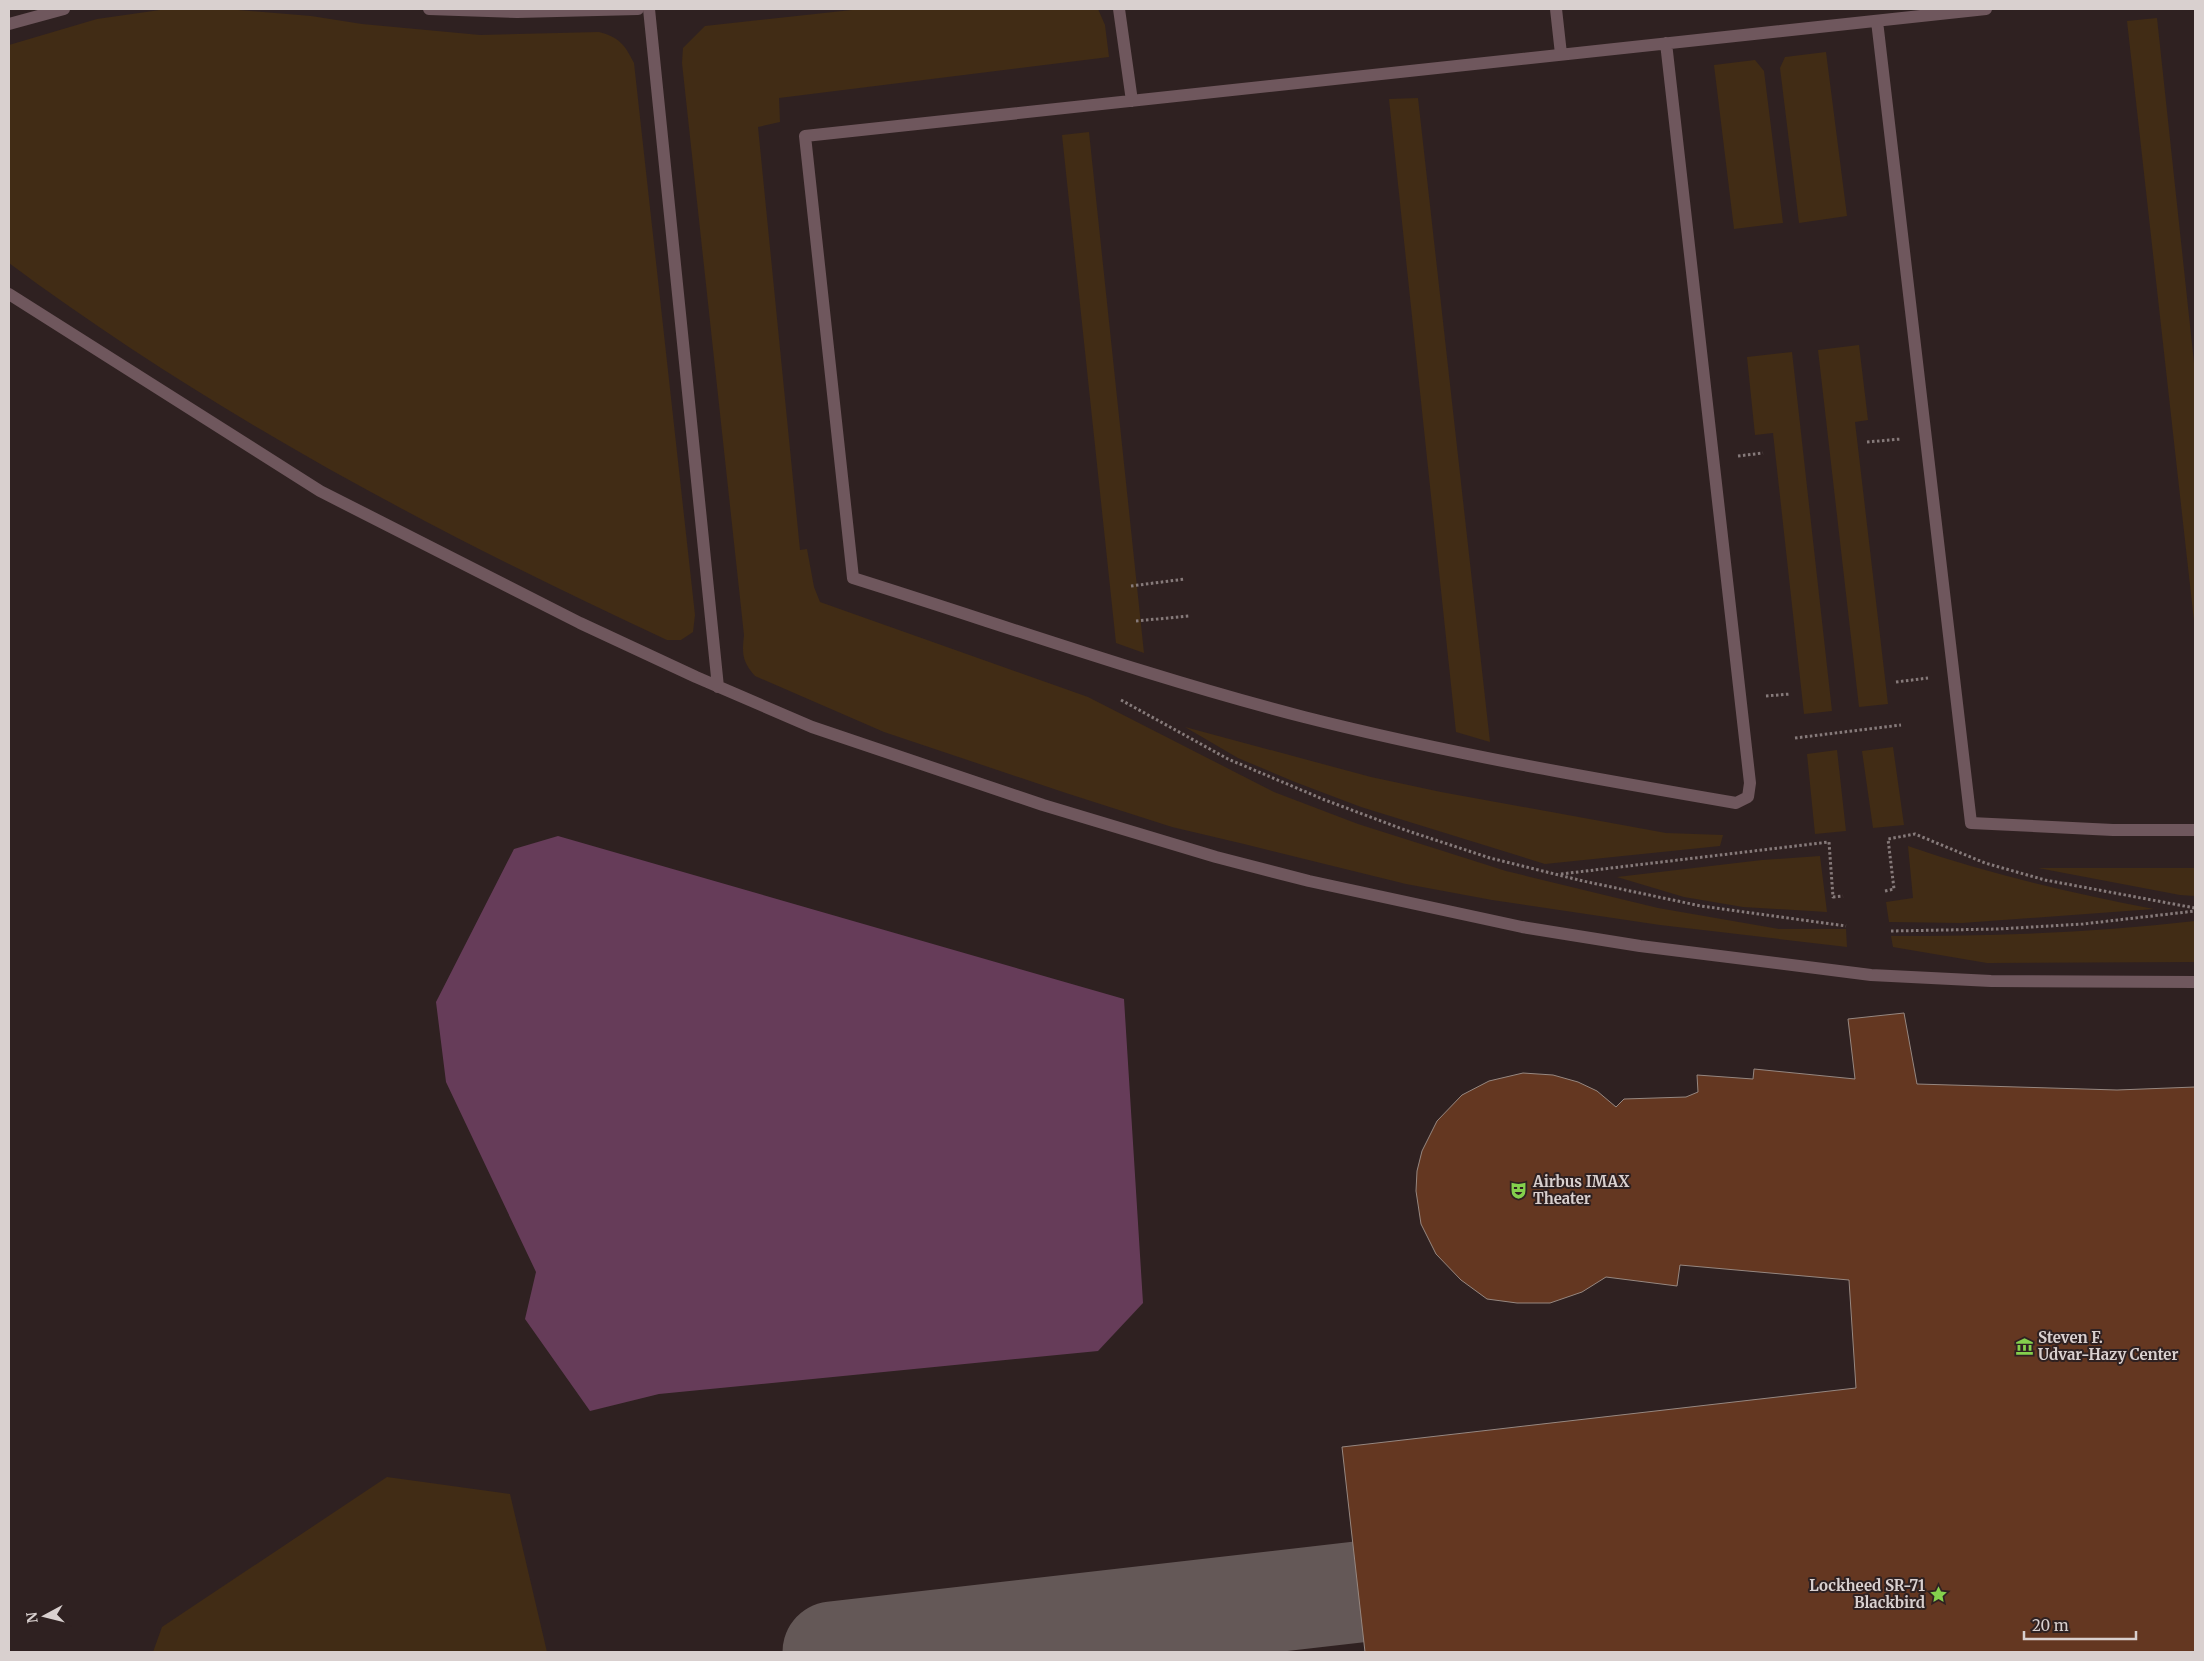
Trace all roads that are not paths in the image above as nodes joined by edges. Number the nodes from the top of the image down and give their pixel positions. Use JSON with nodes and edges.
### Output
{"nodes":[{"id":1,"x":64,"y":9,"type":"edge"},
{"id":2,"x":429,"y":9,"type":"edge"},
{"id":3,"x":638,"y":9,"type":"edge"},
{"id":4,"x":648,"y":9,"type":"edge"},
{"id":5,"x":1119,"y":9,"type":"edge"},
{"id":6,"x":1556,"y":9,"type":"edge"},
{"id":7,"x":1979,"y":9,"type":"edge"},
{"id":8,"x":1876,"y":21,"type":"junction"},
{"id":9,"x":9,"y":24,"type":"edge"},
{"id":10,"x":1666,"y":44,"type":"junction"},
{"id":11,"x":1561,"y":54,"type":"junction"},
{"id":12,"x":1132,"y":101,"type":"junction"},
{"id":13,"x":9,"y":294,"type":"edge"},
{"id":14,"x":718,"y":687,"type":"junction"},
{"id":15,"x":2195,"y":830,"type":"edge"},
{"id":16,"x":2195,"y":982,"type":"edge"}],
"edges":[{"from":1,"to":9,"type":"street"},
{"from":2,"to":3,"type":"street"},
{"from":4,"to":14,"type":"street"},
{"from":5,"to":12,"type":"street"},
{"from":6,"to":11,"type":"street"},
{"from":7,"to":8,"type":"street"},
{"from":8,"to":10,"type":"street"},
{"from":8,"to":15,"type":"street"},
{"from":10,"to":11,"type":"street"},
{"from":10,"to":12,"type":"street"},
{"from":11,"to":12,"type":"street"},
{"from":13,"to":14,"type":"street"},
{"from":14,"to":16,"type":"street"}]}
